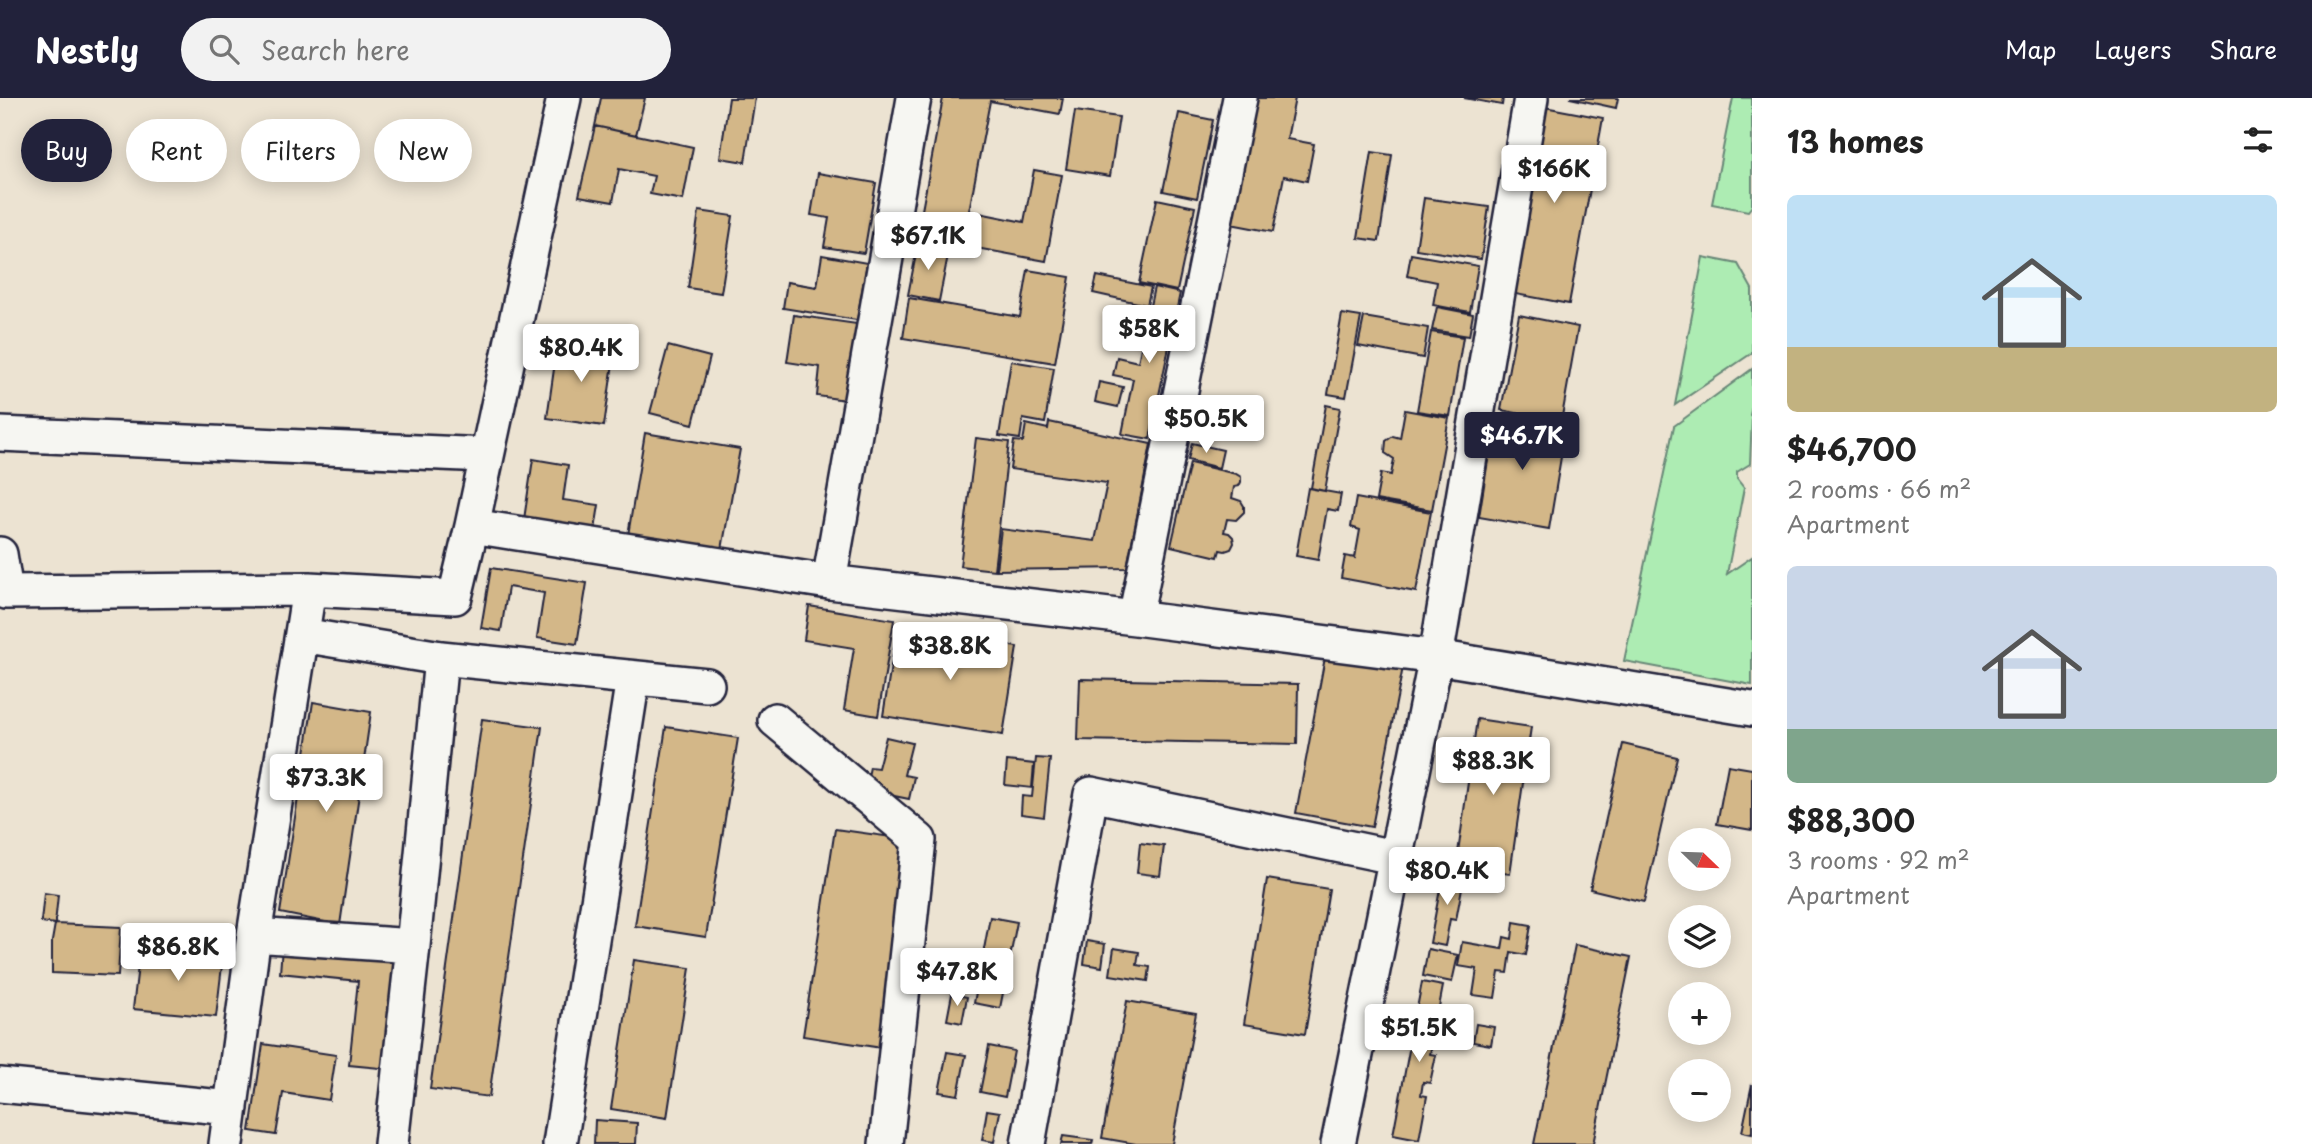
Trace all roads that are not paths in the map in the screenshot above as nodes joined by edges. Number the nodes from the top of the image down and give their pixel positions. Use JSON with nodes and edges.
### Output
{"nodes":[{"id":1,"x":564,"y":98,"type":"edge"},
{"id":2,"x":914,"y":98,"type":"edge"},
{"id":3,"x":1240,"y":98,"type":"edge"},
{"id":4,"x":1531,"y":98,"type":"edge"},
{"id":5,"x":1,"y":434,"type":"edge"},
{"id":6,"x":487,"y":455,"type":"junction"},
{"id":7,"x":472,"y":526,"type":"junction"},
{"id":8,"x":0,"y":554,"type":"edge"},
{"id":9,"x":829,"y":582,"type":"junction"},
{"id":10,"x":309,"y":589,"type":"junction"},
{"id":11,"x":1135,"y":618,"type":"junction"},
{"id":12,"x":302,"y":635,"type":"junction"},
{"id":13,"x":1436,"y":657,"type":"junction"},
{"id":14,"x":441,"y":658,"type":"junction"},
{"id":15,"x":633,"y":678,"type":"junction"},
{"id":16,"x":707,"y":685,"type":"dead end"},
{"id":17,"x":1752,"y":709,"type":"edge"},
{"id":18,"x":775,"y":720,"type":"dead end"},
{"id":19,"x":1394,"y":857,"type":"junction"},
{"id":20,"x":254,"y":935,"type":"junction"},
{"id":21,"x":413,"y":946,"type":"junction"},
{"id":22,"x":0,"y":1084,"type":"edge"},
{"id":23,"x":231,"y":1108,"type":"junction"},
{"id":24,"x":226,"y":1144,"type":"edge"},
{"id":25,"x":391,"y":1144,"type":"edge"},
{"id":26,"x":560,"y":1144,"type":"edge"},
{"id":27,"x":886,"y":1144,"type":"edge"},
{"id":28,"x":1028,"y":1144,"type":"edge"},
{"id":29,"x":1338,"y":1144,"type":"edge"}],
"edges":[{"from":1,"to":6,"type":"street"},
{"from":2,"to":9,"type":"street"},
{"from":3,"to":11,"type":"street"},
{"from":4,"to":13,"type":"street"},
{"from":5,"to":6,"type":"street"},
{"from":6,"to":7,"type":"street"},
{"from":7,"to":9,"type":"street"},
{"from":7,"to":10,"type":"street"},
{"from":8,"to":10,"type":"street"},
{"from":9,"to":11,"type":"street"},
{"from":10,"to":12,"type":"street"},
{"from":11,"to":13,"type":"street"},
{"from":12,"to":14,"type":"street"},
{"from":12,"to":20,"type":"street"},
{"from":13,"to":17,"type":"street"},
{"from":13,"to":19,"type":"street"},
{"from":14,"to":15,"type":"street"},
{"from":14,"to":21,"type":"street"},
{"from":15,"to":16,"type":"street"},
{"from":15,"to":26,"type":"street"},
{"from":18,"to":27,"type":"street"},
{"from":19,"to":28,"type":"street"},
{"from":19,"to":29,"type":"street"},
{"from":20,"to":21,"type":"street"},
{"from":20,"to":23,"type":"street"},
{"from":21,"to":25,"type":"street"},
{"from":22,"to":23,"type":"street"},
{"from":23,"to":24,"type":"street"}]}
